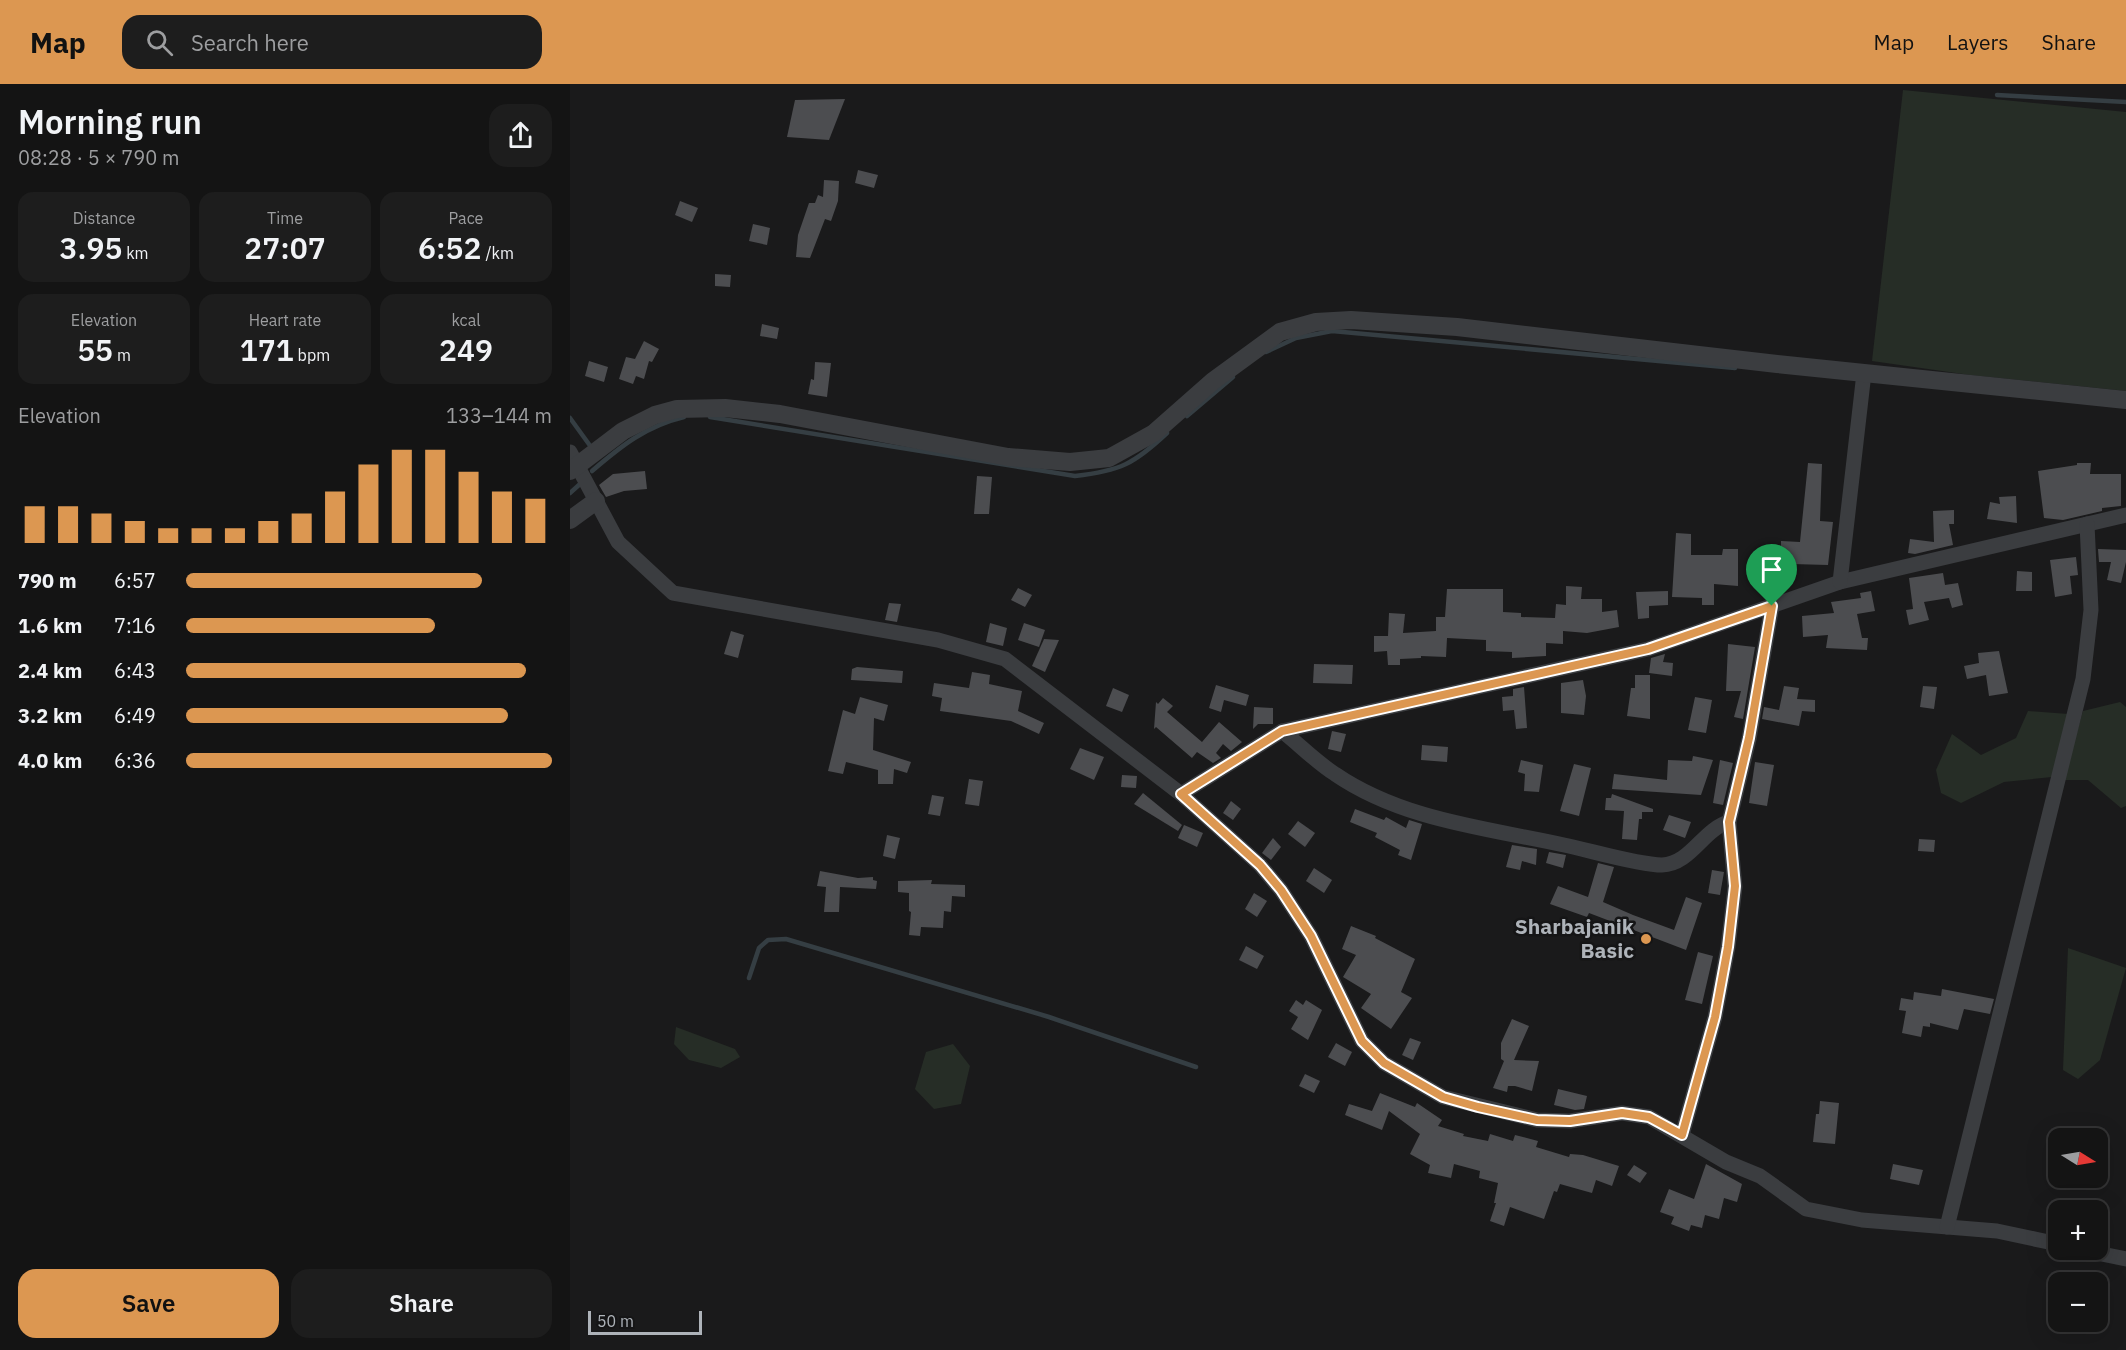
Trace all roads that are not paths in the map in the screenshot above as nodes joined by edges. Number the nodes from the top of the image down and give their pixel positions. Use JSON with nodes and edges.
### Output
{"nodes":[{"id":1,"x":1864,"y":373,"type":"junction"},
{"id":2,"x":2126,"y":400,"type":"edge"},
{"id":3,"x":572,"y":462,"type":"edge"},
{"id":4,"x":596,"y":501,"type":"junction"},
{"id":5,"x":2126,"y":515,"type":"edge"},
{"id":6,"x":570,"y":520,"type":"edge"},
{"id":7,"x":2087,"y":524,"type":"junction"},
{"id":8,"x":1840,"y":582,"type":"junction"},
{"id":9,"x":1772,"y":606,"type":"junction"},
{"id":10,"x":1282,"y":731,"type":"junction"},
{"id":11,"x":1181,"y":794,"type":"junction"},
{"id":12,"x":1729,"y":822,"type":"junction"},
{"id":13,"x":1682,"y":1135,"type":"junction"},
{"id":14,"x":1947,"y":1227,"type":"junction"},
{"id":15,"x":2048,"y":1242,"type":"edge"},
{"id":16,"x":2108,"y":1255,"type":"edge"},
{"id":17,"x":2126,"y":1259,"type":"edge"}],
"edges":[{"from":1,"to":2,"type":"street"},
{"from":1,"to":3,"type":"street"},
{"from":1,"to":8,"type":"street"},
{"from":3,"to":4,"type":"street"},
{"from":4,"to":6,"type":"street"},
{"from":4,"to":11,"type":"street"},
{"from":5,"to":7,"type":"street"},
{"from":7,"to":8,"type":"street"},
{"from":7,"to":14,"type":"street"},
{"from":8,"to":9,"type":"street"},
{"from":9,"to":10,"type":"street"},
{"from":9,"to":12,"type":"street"},
{"from":10,"to":11,"type":"street"},
{"from":10,"to":12,"type":"street"},
{"from":11,"to":13,"type":"street"},
{"from":12,"to":13,"type":"street"},
{"from":13,"to":14,"type":"street"},
{"from":14,"to":15,"type":"street"},
{"from":16,"to":17,"type":"street"}]}
